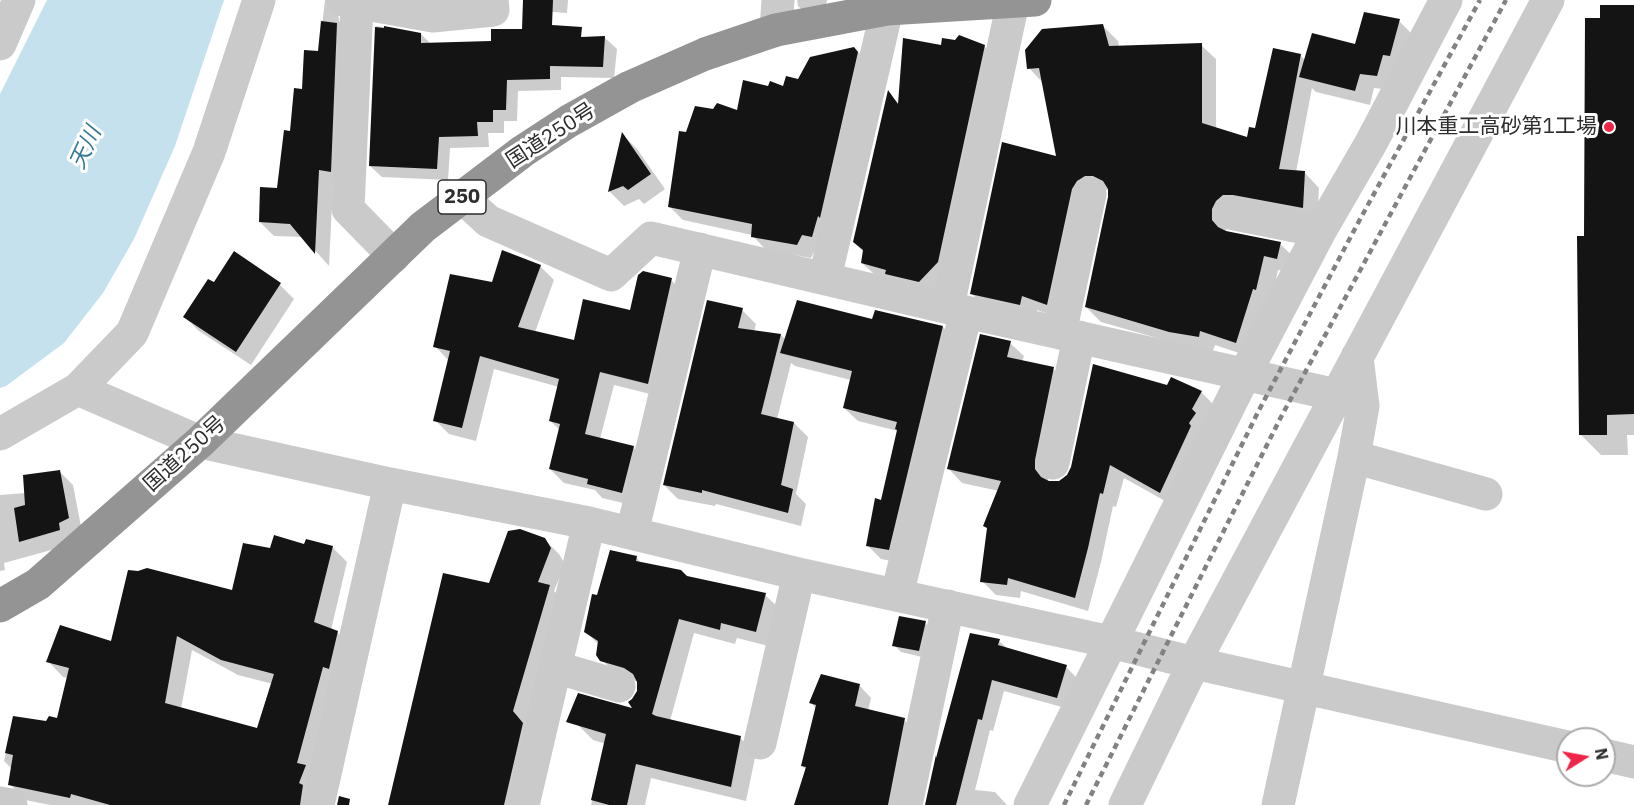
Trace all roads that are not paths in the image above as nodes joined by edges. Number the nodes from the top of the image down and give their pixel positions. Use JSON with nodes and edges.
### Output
{"nodes":[{"id":1,"x":20,"y":0,"type":"edge"},
{"id":2,"x":492,"y":0,"type":"edge"},
{"id":3,"x":1446,"y":0,"type":"edge"},
{"id":4,"x":1548,"y":0,"type":"edge"},
{"id":5,"x":350,"y":1,"type":"edge"},
{"id":6,"x":1024,"y":1,"type":"edge"},
{"id":7,"x":264,"y":2,"type":"edge"},
{"id":8,"x":890,"y":5,"type":"edge"},
{"id":9,"x":777,"y":15,"type":"edge"},
{"id":10,"x":0,"y":44,"type":"edge"},
{"id":11,"x":1090,"y":194,"type":"dead end"},
{"id":12,"x":462,"y":197,"type":"junction"},
{"id":13,"x":1230,"y":213,"type":"dead end"},
{"id":14,"x":1320,"y":231,"type":"junction"},
{"id":15,"x":700,"y":249,"type":"junction"},
{"id":16,"x":394,"y":256,"type":"junction"},
{"id":17,"x":825,"y":278,"type":"junction"},
{"id":18,"x":957,"y":309,"type":"junction"},
{"id":19,"x":1069,"y":335,"type":"junction"},
{"id":20,"x":1357,"y":357,"type":"junction"},
{"id":21,"x":1245,"y":374,"type":"junction"},
{"id":22,"x":78,"y":389,"type":"junction"},
{"id":23,"x":1336,"y":395,"type":"junction"},
{"id":24,"x":0,"y":434,"type":"edge"},
{"id":25,"x":200,"y":442,"type":"junction"},
{"id":26,"x":1354,"y":457,"type":"junction"},
{"id":27,"x":1053,"y":463,"type":"dead end"},
{"id":28,"x":390,"y":484,"type":"junction"},
{"id":29,"x":1486,"y":494,"type":"dead end"},
{"id":30,"x":589,"y":523,"type":"junction"},
{"id":31,"x":632,"y":533,"type":"junction"},
{"id":32,"x":799,"y":574,"type":"junction"},
{"id":33,"x":897,"y":595,"type":"junction"},
{"id":34,"x":0,"y":606,"type":"edge"},
{"id":35,"x":948,"y":606,"type":"junction"},
{"id":36,"x":1111,"y":642,"type":"junction"},
{"id":37,"x":1194,"y":663,"type":"junction"},
{"id":38,"x":555,"y":667,"type":"junction"},
{"id":39,"x":619,"y":686,"type":"dead end"},
{"id":40,"x":1305,"y":688,"type":"junction"},
{"id":41,"x":760,"y":743,"type":"dead end"},
{"id":42,"x":1556,"y":744,"type":"edge"},
{"id":43,"x":1616,"y":758,"type":"edge"},
{"id":44,"x":1634,"y":762,"type":"edge"},
{"id":45,"x":0,"y":802,"type":"edge"},
{"id":46,"x":10,"y":805,"type":"edge"},
{"id":47,"x":318,"y":805,"type":"edge"},
{"id":48,"x":523,"y":805,"type":"edge"},
{"id":49,"x":906,"y":805,"type":"edge"},
{"id":50,"x":1030,"y":805,"type":"edge"},
{"id":51,"x":1125,"y":805,"type":"edge"},
{"id":52,"x":1278,"y":805,"type":"edge"}],
"edges":[{"from":1,"to":10,"type":"street"},
{"from":2,"to":5,"type":"street"},
{"from":3,"to":14,"type":"street"},
{"from":4,"to":20,"type":"street"},
{"from":5,"to":16,"type":"street"},
{"from":6,"to":8,"type":"highway","name":"国道250号","number":"250"},
{"from":6,"to":18,"type":"street"},
{"from":7,"to":22,"type":"street"},
{"from":8,"to":9,"type":"highway","name":"国道250号","number":"250"},
{"from":8,"to":17,"type":"street"},
{"from":9,"to":12,"type":"highway","name":"国道250号","number":"250"},
{"from":11,"to":19,"type":"street"},
{"from":12,"to":15,"type":"street"},
{"from":12,"to":16,"type":"highway","name":"国道250号","number":"250"},
{"from":13,"to":14,"type":"street"},
{"from":14,"to":21,"type":"street"},
{"from":15,"to":17,"type":"street"},
{"from":15,"to":31,"type":"street"},
{"from":16,"to":25,"type":"highway","name":"国道250号","number":"250"},
{"from":17,"to":18,"type":"street"},
{"from":18,"to":19,"type":"street"},
{"from":18,"to":33,"type":"street"},
{"from":19,"to":21,"type":"street"},
{"from":19,"to":27,"type":"street"},
{"from":20,"to":23,"type":"street"},
{"from":20,"to":26,"type":"street"},
{"from":21,"to":23,"type":"street"},
{"from":21,"to":36,"type":"street"},
{"from":22,"to":24,"type":"street"},
{"from":22,"to":25,"type":"street"},
{"from":23,"to":37,"type":"street"},
{"from":25,"to":28,"type":"street"},
{"from":25,"to":34,"type":"highway","name":"国道250号","number":"250"},
{"from":26,"to":29,"type":"street"},
{"from":26,"to":40,"type":"street"},
{"from":28,"to":30,"type":"street"},
{"from":28,"to":47,"type":"street"},
{"from":30,"to":31,"type":"street"},
{"from":30,"to":38,"type":"street"},
{"from":31,"to":32,"type":"street"},
{"from":32,"to":33,"type":"street"},
{"from":32,"to":41,"type":"street"},
{"from":33,"to":35,"type":"street"},
{"from":35,"to":36,"type":"street"},
{"from":35,"to":49,"type":"street"},
{"from":36,"to":37,"type":"street"},
{"from":36,"to":50,"type":"street"},
{"from":37,"to":40,"type":"street"},
{"from":37,"to":51,"type":"street"},
{"from":38,"to":39,"type":"street"},
{"from":38,"to":48,"type":"street"},
{"from":40,"to":42,"type":"street"},
{"from":40,"to":52,"type":"street"},
{"from":43,"to":44,"type":"street"},
{"from":45,"to":46,"type":"street"}]}
